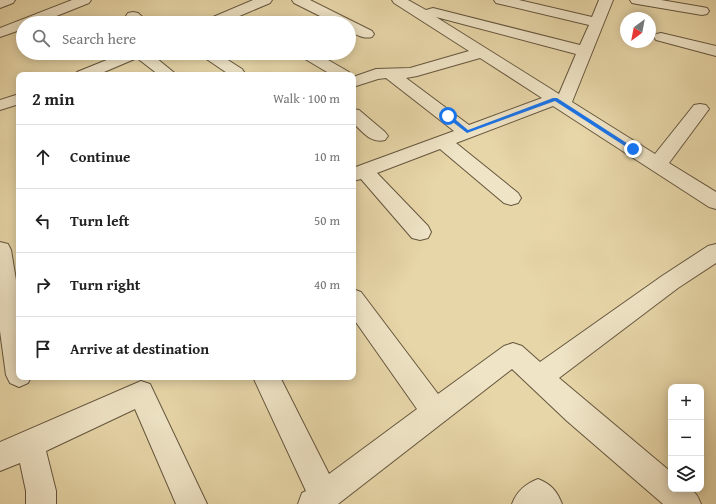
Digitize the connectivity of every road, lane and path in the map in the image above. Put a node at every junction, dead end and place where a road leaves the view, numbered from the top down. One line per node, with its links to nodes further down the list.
1 (8, 0): 8 (street)
2 (84, 0): 12 (street)
3 (265, 0): 10 (street)
4 (299, 0): 14 (street)
5 (501, 0): 15 (street)
6 (606, 0): 15 (street)
7 (637, 0): 11 (street)
8 (0, 4)
9 (414, 6): 21 (street); 23 (street)
10 (243, 10): 13 (street)
11 (702, 11)
12 (44, 16)
13 (228, 16)
14 (331, 16)
15 (596, 22): 21 (street)
16 (16, 27): 18 (street)
17 (356, 28): 19 (street)
18 (0, 33)
19 (367, 34)
20 (661, 37): 22 (street)
21 (584, 51): 36 (street)
22 (716, 51)
23 (483, 52): 34 (street); 36 (street)
24 (120, 60): 28 (street)
25 (148, 60): 31 (street)
26 (218, 60): 32 (street)
27 (317, 60): 33 (street)
28 (112, 63): 29 (street); 30 (street)
29 (90, 72)
30 (121, 72)
31 (165, 72)
32 (236, 72)
33 (337, 72)
34 (389, 73): 35 (street); 39 (street)
35 (356, 79)
36 (559, 101): 39 (street); 42 (street)
37 (700, 109): 42 (street)
38 (356, 117): 40 (street)
39 (467, 132): 41 (street)
40 (379, 136)
41 (442, 141): 43 (street); 44 (street)
42 (657, 164): 45 (street)
43 (358, 173): 46 (street)
44 (511, 198)
45 (716, 202)
46 (420, 232)
47 (0, 250): 49 (street)
48 (716, 252): 52 (street)
49 (14, 302): 51 (street)
50 (356, 303): 54 (street)
51 (16, 332)
52 (539, 378): 54 (street); 62 (street)
53 (267, 380): 57 (street)
54 (435, 412): 57 (street)
55 (30, 444): 56 (street); 58 (street); 59 (street)
56 (0, 457)
57 (318, 500)
58 (41, 504)
59 (192, 504)
60 (526, 504): 61 (street)
61 (547, 504)
62 (686, 504)

